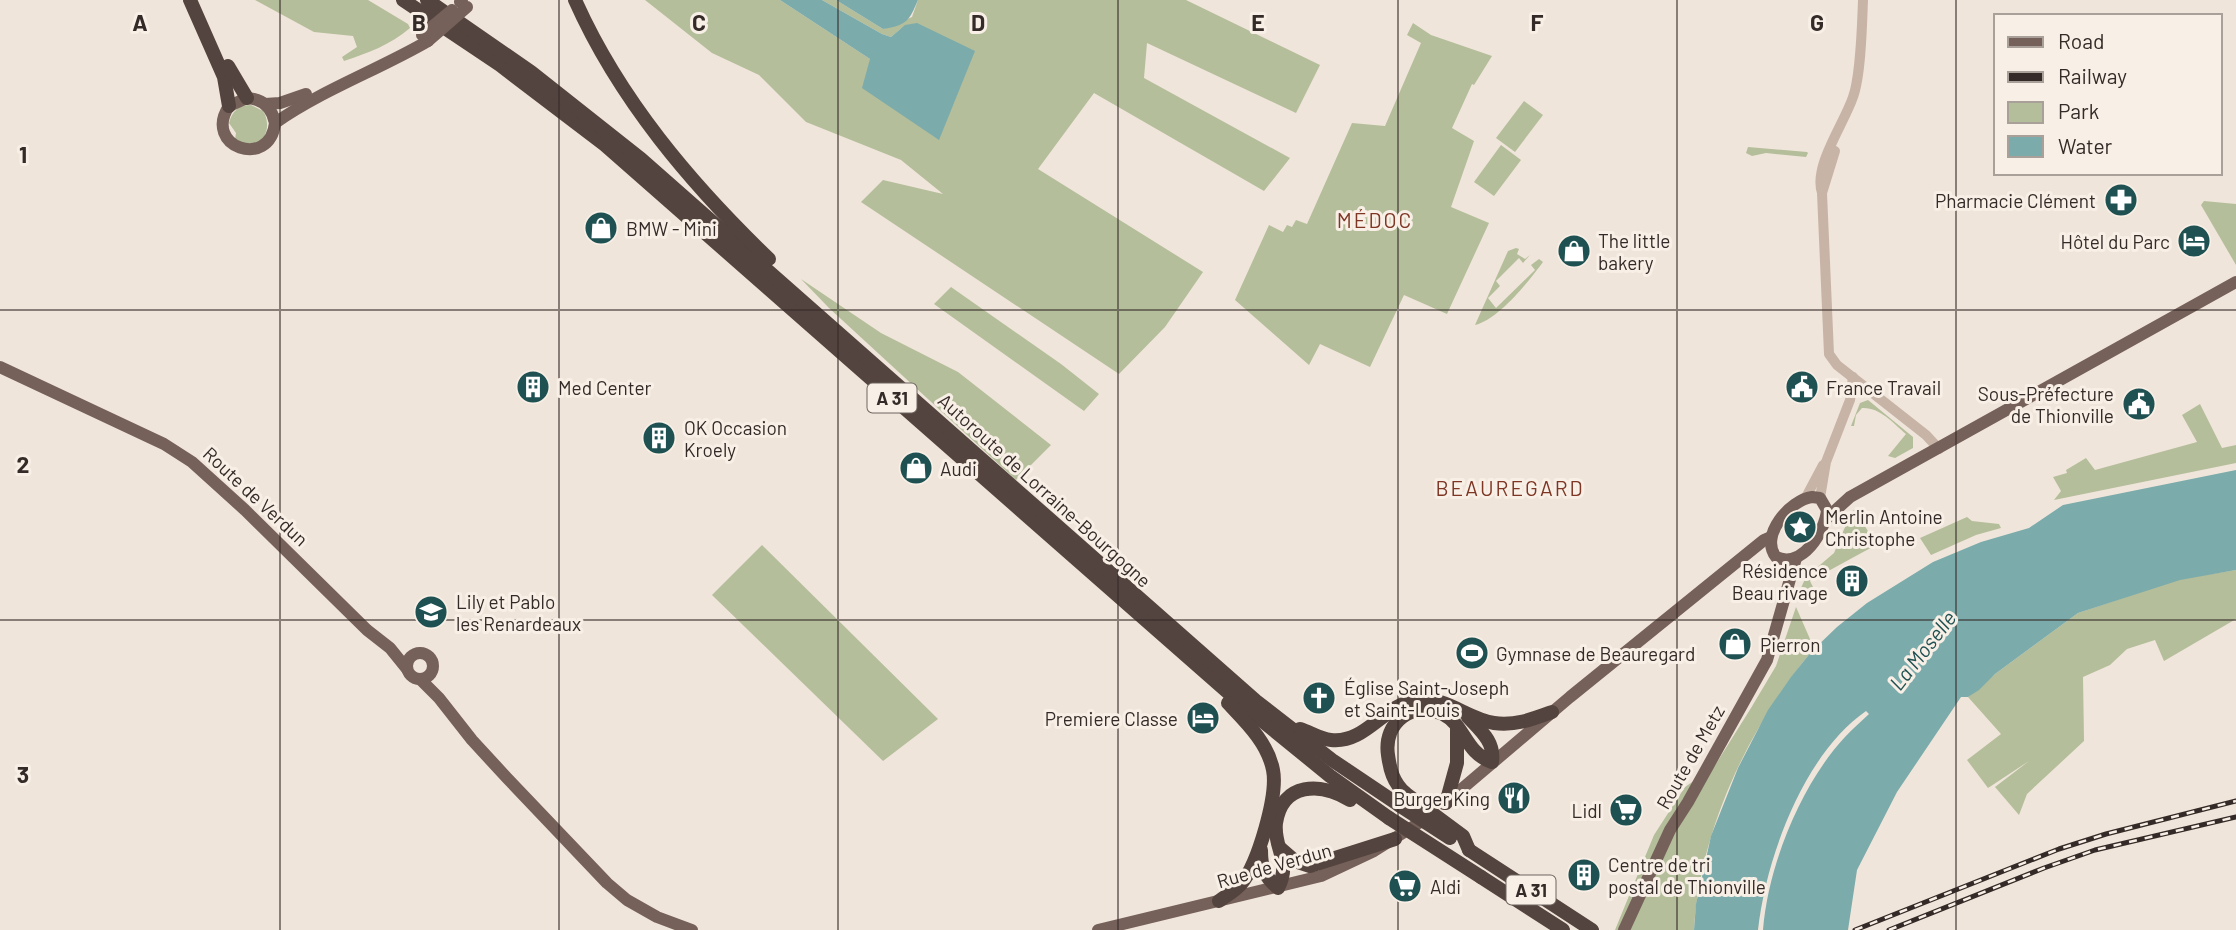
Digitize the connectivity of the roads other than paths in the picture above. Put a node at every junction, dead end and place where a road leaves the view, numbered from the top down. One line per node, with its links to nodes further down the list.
1 (190, 0): 11 (highway)
2 (199, 0): 9 (highway)
3 (403, 0): 31 (highway, Autoroute de Lorraine-Bourgogne / A 31)
4 (427, 0): 16 (highway, Autoroute de Lorraine-Bourgogne / A 31)
5 (575, 0): 16 (highway)
6 (1863, 0): 13 (street)
7 (465, 2): 8 (main road, bridge)
8 (425, 38): 10 (main road); 12 (main road)
9 (247, 98): 10 (main road); 11 (main road)
10 (265, 104): 12 (main road)
11 (229, 106): 12 (main road)
12 (275, 123)
13 (1837, 136): 14 (street); 14 (street)
14 (1822, 194): 18 (street)
15 (2235, 283): 19 (main road)
16 (802, 300): 38 (highway, Autoroute de Lorraine-Bourgogne / A 31)
17 (0, 367): 30 (main road, Route de Verdun)
18 (1853, 377): 19 (street); 20 (street)
19 (1939, 449): 23 (main road)
20 (1826, 462): 21 (street); 22 (street)
21 (1806, 497): 22 (main road); 25 (main road)
22 (1821, 499): 23 (main road); 24 (main road)
23 (1848, 499): 24 (main road)
24 (1827, 518): 27 (main road)
25 (1772, 537): 26 (main road, Route de Metz); 28 (main road, Rue de Verdun)
26 (1777, 557): 27 (main road); 28 (main road); 29 (main road, Route de Metz)
27 (1796, 558): 29 (main road, Route de Metz)
28 (1732, 566): 35 (main road, Rue de Verdun)
29 (1783, 601): 52 (main road, Route de Metz)
30 (390, 648): 32 (main road, Route de Verdun); 33 (main road, Route de Verdun)
31 (1180, 650): 42 (highway, Autoroute de Lorraine-Bourgogne / A 31); 44 (highway)
32 (414, 654): 33 (main road); 34 (main road)
33 (407, 669): 34 (main road)
34 (426, 677): 48 (main road)
35 (1552, 712): 36 (highway); 39 (main road, Rue de Verdun)
36 (1465, 713): 38 (highway); 39 (highway)
37 (1457, 726): 39 (highway); 40 (highway); 41 (highway)
38 (1288, 727): 40 (highway, Autoroute de Lorraine-Bourgogne / A 31)
39 (1492, 762): 41 (main road, Rue de Verdun)
40 (1402, 799): 51 (highway, Autoroute de Lorraine-Bourgogne / A 31, bridge)
41 (1446, 803): 43 (main road, Rue de Verdun)
42 (1389, 818): 45 (highway); 50 (highway, Autoroute de Lorraine-Bourgogne / A 31, bridge)
43 (1395, 839): 45 (highway); 46 (main road, Rue de Verdun)
44 (1261, 844): 46 (highway); 47 (highway)
45 (1280, 848): 46 (highway)
46 (1278, 888): 47 (main road, Rue de Verdun)
47 (1219, 901): 49 (main road, Rue de Verdun)
48 (692, 930)
49 (1098, 930)
50 (1563, 930)
51 (1592, 930)
52 (1624, 930)

